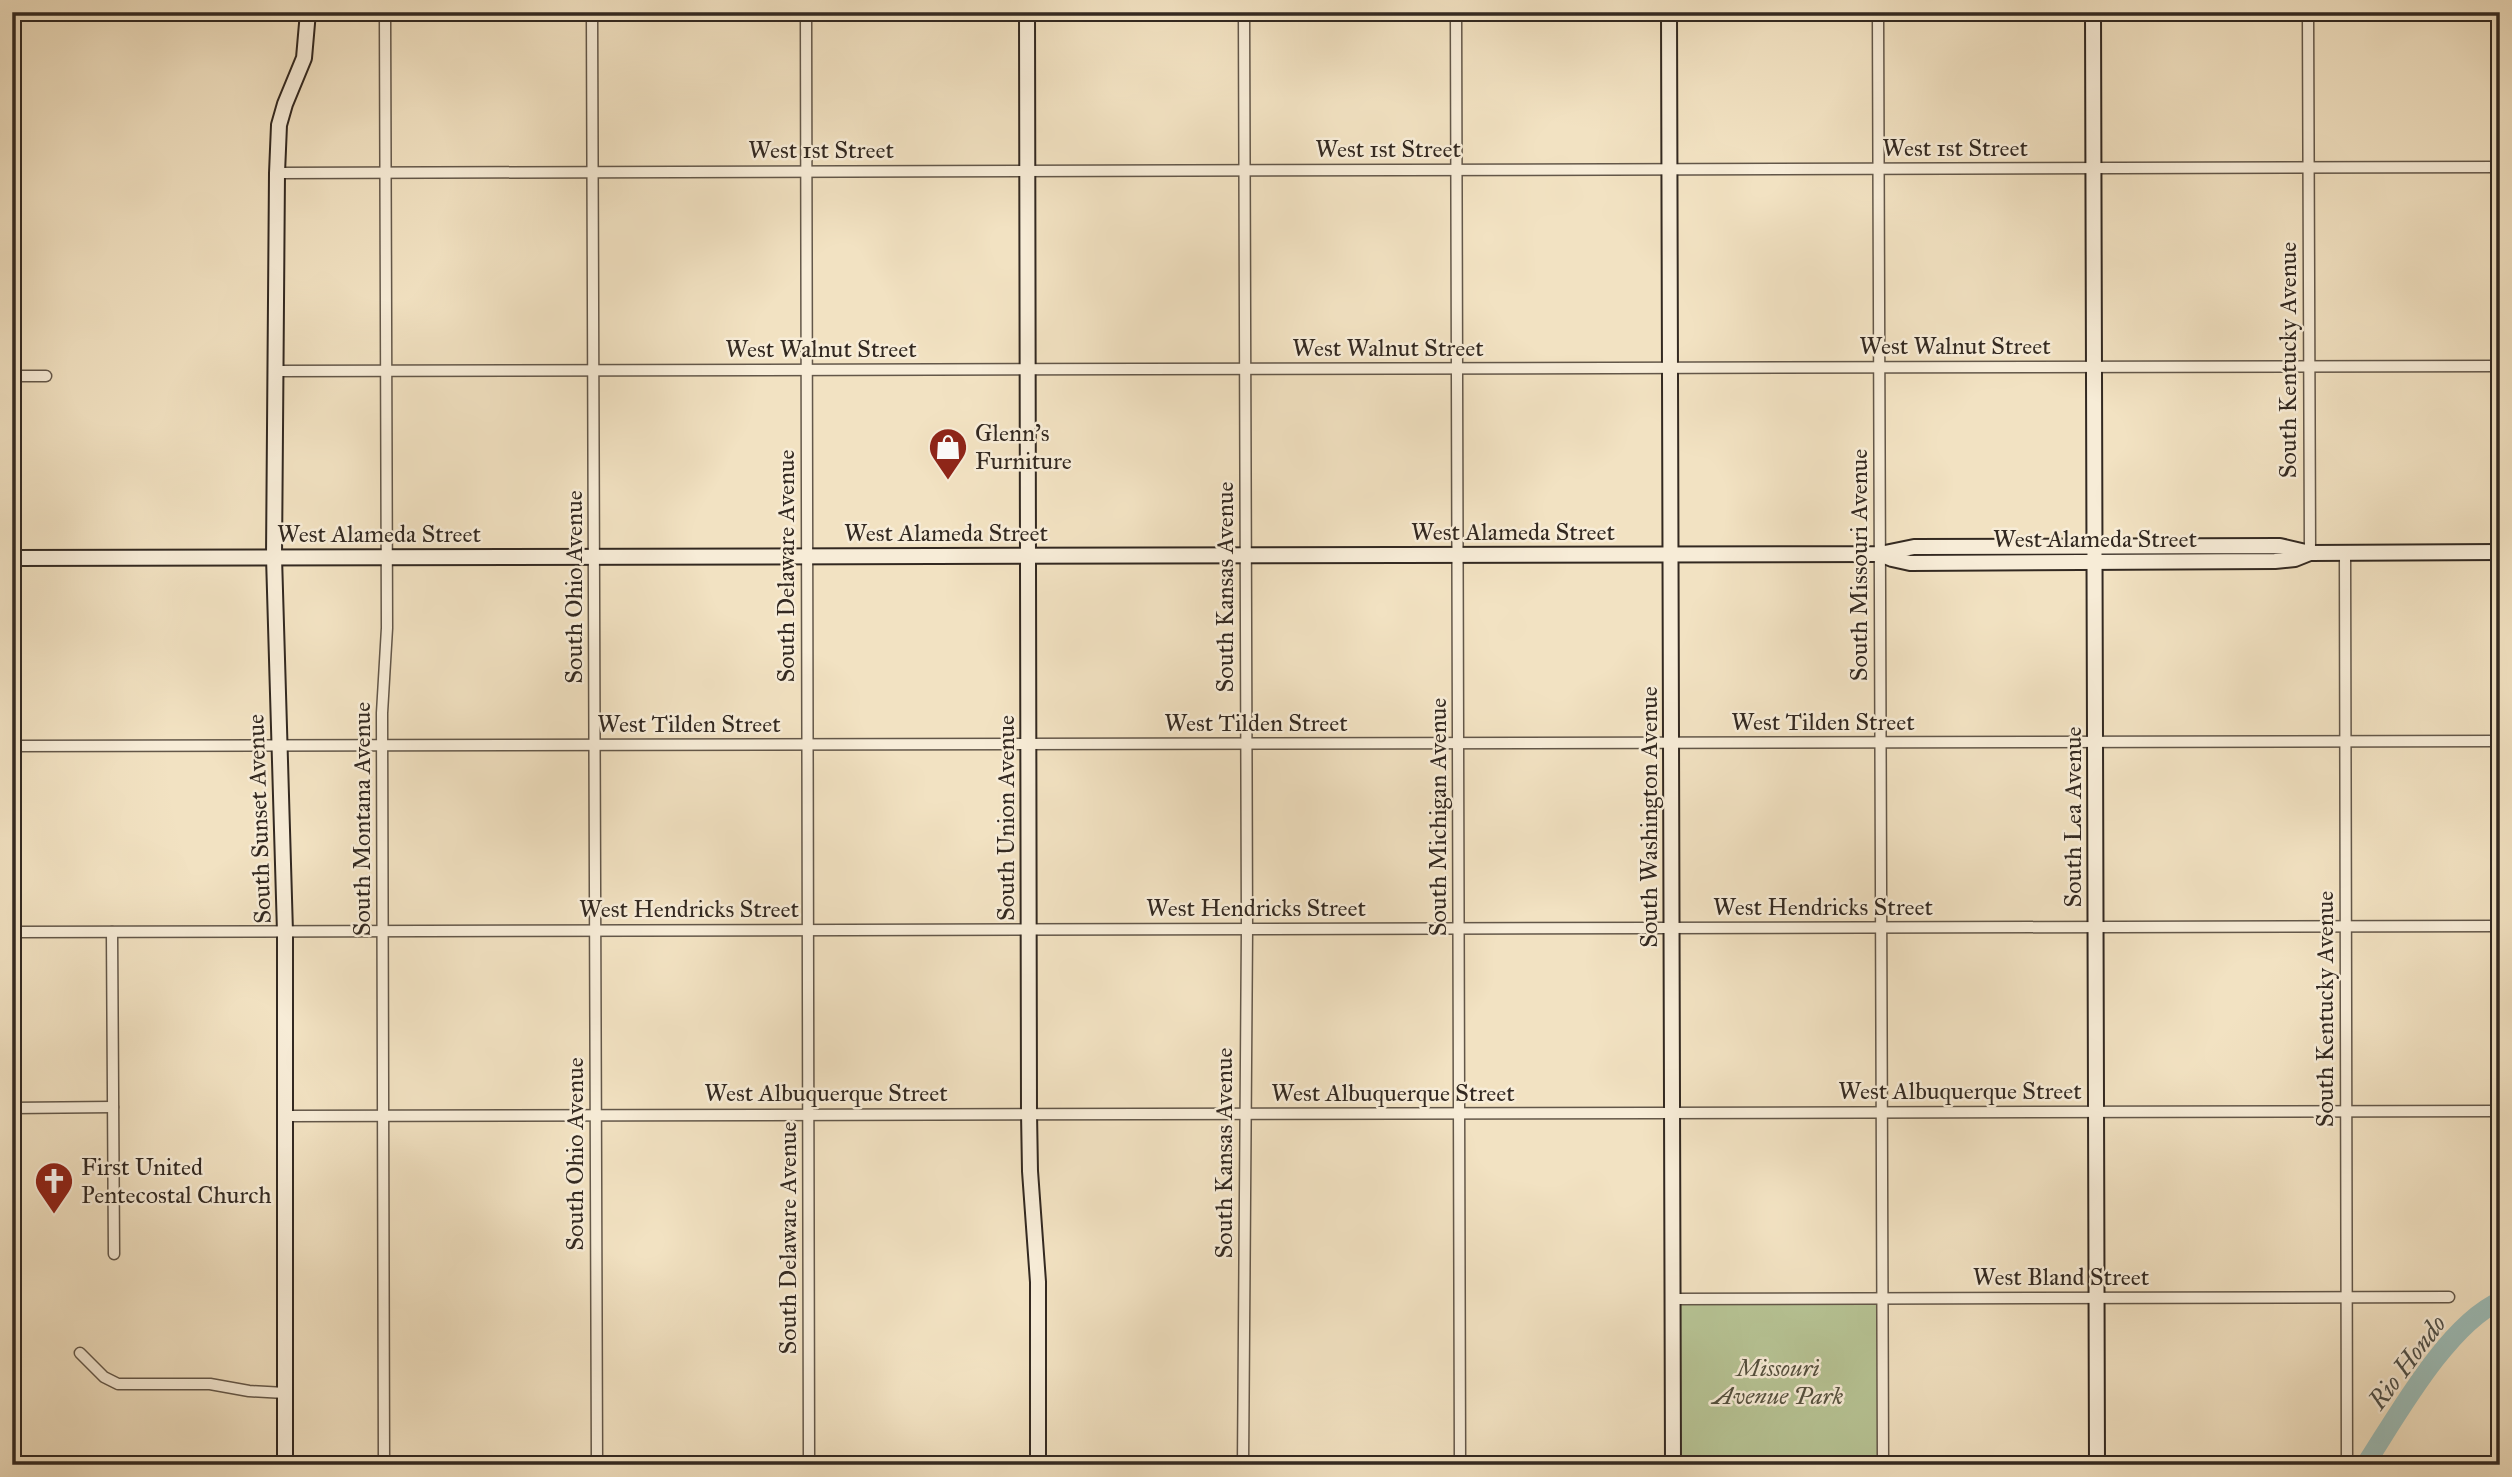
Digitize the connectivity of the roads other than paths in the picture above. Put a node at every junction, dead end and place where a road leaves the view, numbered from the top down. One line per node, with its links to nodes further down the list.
1 (308, 12): 22 (street, South Sunset Avenue)
2 (385, 12): 23 (street, South Montana Avenue)
3 (592, 12): 21 (street, South Ohio Avenue)
4 (806, 12): 19 (street, South Delaware Avenue)
5 (1027, 12): 20 (street, South Union Avenue)
6 (1244, 12): 17 (street, South Kansas Avenue)
7 (1456, 12): 18 (street, South Michigan Avenue)
8 (1669, 12): 15 (street, South Washington Avenue)
9 (1878, 12): 16 (street, South Missouri Avenue)
10 (2093, 12): 13 (street, South Lea Avenue)
11 (2308, 12): 14 (street, South Kentucky Avenue)
12 (2500, 167): 14 (street, West 1st Street)
13 (2094, 168): 14 (street, West 1st Street); 16 (street, West 1st Street); 25 (street, South Lea Avenue)
14 (2309, 168): 26 (street, South Kentucky Avenue)
15 (1670, 169): 16 (street, West 1st Street); 18 (street, West 1st Street); 27 (street, South Washington Avenue)
16 (1879, 169): 28 (street, South Missouri Avenue)
17 (1246, 170): 18 (street, West 1st Street); 20 (street, West 1st Street); 30 (street, South Kansas Avenue)
18 (1457, 170): 31 (street, South Michigan Avenue)
19 (806, 171): 20 (street, West 1st Street); 21 (street, West 1st Street); 33 (street, South Delaware Avenue)
20 (1027, 171): 29 (street, South Union Avenue)
21 (594, 172): 23 (street, West 1st Street); 32 (street, South Ohio Avenue)
22 (276, 173): 23 (street, West 1st Street); 34 (street, South Sunset Avenue)
23 (386, 173): 35 (street, South Montana Avenue)
24 (2500, 366): 26 (street, West Walnut Street)
25 (2095, 367): 26 (street, West Walnut Street); 28 (street, West Walnut Street); 38 (street, South Lea Avenue)
26 (2309, 367): 41 (street, South Kentucky Avenue)
27 (1670, 368): 28 (street, West Walnut Street); 31 (street, West Walnut Street); 42 (street, South Washington Avenue)
28 (1879, 368): 43 (street, South Missouri Avenue)
29 (1028, 369): 30 (street, West Walnut Street); 33 (street, West Walnut Street); 44 (street, South Union Avenue)
30 (1246, 369): 31 (street, West Walnut Street); 45 (street, South Kansas Avenue)
31 (1457, 369): 46 (street, South Michigan Avenue)
32 (594, 370): 33 (street, West Walnut Street); 35 (street, West Walnut Street); 47 (street, South Ohio Avenue)
33 (807, 370): 48 (street, South Delaware Avenue)
34 (276, 371): 35 (street, West Walnut Street); 49 (street, South Sunset Avenue)
35 (386, 371): 50 (street, South Montana Avenue)
36 (12, 376): 37 (street)
37 (46, 376)
38 (2095, 545): 41 (street, West Alameda Street); 43 (street, West Alameda Street); 52 (street, South Lea Avenue)
39 (2345, 552): 40 (street, West Alameda Street); 41 (street, West Alameda Street); 53 (street, South Kentucky Avenue)
40 (2500, 552)
41 (2310, 553): 52 (street, West Alameda Street)
42 (1671, 554): 43 (street, West Alameda Street); 46 (street, West Alameda Street); 57 (street, South Washington Avenue)
43 (1880, 554): 52 (street, West Alameda Street); 58 (street, South Missouri Avenue)
44 (1029, 555): 45 (street, West Alameda Street); 48 (street, West Alameda Street); 59 (street, South Union Avenue)
45 (1245, 555): 46 (street, West Alameda Street); 60 (street, South Kansas Avenue)
46 (1458, 555): 56 (street, South Michigan Avenue)
47 (595, 556): 48 (street, West Alameda Street); 50 (street, West Alameda Street); 62 (street, South Ohio Avenue)
48 (807, 556): 63 (street, South Delaware Avenue)
49 (274, 557): 50 (street, West Alameda Street); 51 (street, West Alameda Street); 65 (street, South Sunset Avenue)
50 (387, 557): 61 (street, South Montana Avenue)
51 (12, 558)
52 (2095, 562): 55 (street, South Lea Avenue)
53 (2345, 741): 54 (street, West Tilden Street); 55 (street, West Tilden Street); 68 (street, South Kentucky Avenue)
54 (2500, 741)
55 (2095, 742): 58 (street, West Tilden Street); 67 (street, South Lea Avenue)
56 (1460, 743): 57 (street, West Tilden Street); 60 (street, West Tilden Street); 69 (street, South Michigan Avenue)
57 (1671, 743): 58 (street, West Tilden Street); 70 (street, South Washington Avenue)
58 (1880, 743): 71 (street, South Missouri Avenue)
59 (1029, 744): 60 (street, West Tilden Street); 63 (street, West Tilden Street); 72 (street, South Union Avenue)
60 (1246, 744): 73 (street, South Kansas Avenue)
61 (382, 745): 62 (street, West Tilden Street); 65 (street, West Tilden Street); 76 (street, South Montana Avenue)
62 (595, 745): 63 (street, West Tilden Street); 74 (street, South Ohio Avenue)
63 (808, 745): 75 (street, South Delaware Avenue)
64 (12, 746): 65 (street, West Tilden Street)
65 (280, 746): 79 (street, South Sunset Avenue)
66 (2500, 926): 68 (street, West Hendricks Street)
67 (2096, 927): 68 (street, West Hendricks Street); 71 (street, West Hendricks Street); 85 (street, South Lea Avenue)
68 (2345, 927): 82 (street, South Kentucky Avenue)
69 (1459, 928): 70 (street, West Hendricks Street); 73 (street, West Hendricks Street); 89 (street, South Michigan Avenue)
70 (1672, 928): 71 (street, West Hendricks Street); 86 (street, South Washington Avenue)
71 (1881, 928): 84 (street, South Missouri Avenue)
72 (1029, 929): 73 (street, West Hendricks Street); 75 (street, West Hendricks Street); 87 (street, South Union Avenue)
73 (1247, 929): 88 (street, South Kansas Avenue)
74 (596, 930): 75 (street, West Hendricks Street); 76 (street, West Hendricks Street); 90 (street, South Ohio Avenue)
75 (808, 930): 91 (street, South Delaware Avenue)
76 (384, 931): 79 (street, West Hendricks Street); 93 (street, South Montana Avenue)
77 (12, 932): 78 (street, West Hendricks Street)
78 (112, 932): 79 (street, West Hendricks Street); 80 (street)
79 (285, 932): 92 (street, South Sunset Avenue)
80 (113, 1107): 81 (street); 94 (street)
81 (12, 1108)
82 (2346, 1111): 83 (street, West Albuquerque Street); 85 (street, West Albuquerque Street); 95 (street, South Kentucky Avenue)
83 (2500, 1111)
84 (1882, 1112): 85 (street, West Albuquerque Street); 86 (street, West Albuquerque Street); 99 (street, South Missouri Avenue)
85 (2096, 1112): 97 (street, South Lea Avenue)
86 (1672, 1113): 89 (street, West Albuquerque Street); 98 (street, South Washington Avenue)
87 (1029, 1114): 88 (street, West Albuquerque Street); 91 (street, West Albuquerque Street); 106 (street, South Union Avenue)
88 (1246, 1114): 89 (street, West Albuquerque Street); 107 (street, South Kansas Avenue)
89 (1460, 1114): 108 (street, South Michigan Avenue)
90 (596, 1115): 91 (street, West Albuquerque Street); 93 (street, West Albuquerque Street); 104 (street, South Ohio Avenue)
91 (809, 1115): 105 (street, South Delaware Avenue)
92 (286, 1116): 93 (street, West Albuquerque Street); 101 (street, South Sunset Avenue)
93 (384, 1116): 103 (street, South Montana Avenue)
94 (114, 1254)
95 (2346, 1296): 96 (street, West Bland Street); 97 (street, West Bland Street); 112 (street, South Kentucky Avenue)
96 (2449, 1297)
97 (2097, 1298): 99 (street, West Bland Street); 111 (street, South Lea Avenue)
98 (1673, 1299): 99 (street, West Bland Street); 109 (street, South Washington Avenue)
99 (1882, 1299): 110 (street, South Missouri Avenue)
100 (80, 1353): 101 (street)
101 (285, 1393): 102 (street, South Sunset Avenue)
102 (285, 1465)
103 (384, 1465)
104 (597, 1465)
105 (809, 1465)
106 (1038, 1465)
107 (1243, 1465)
108 (1460, 1465)
109 (1673, 1465)
110 (1883, 1465)
111 (2098, 1465)
112 (2347, 1465)

